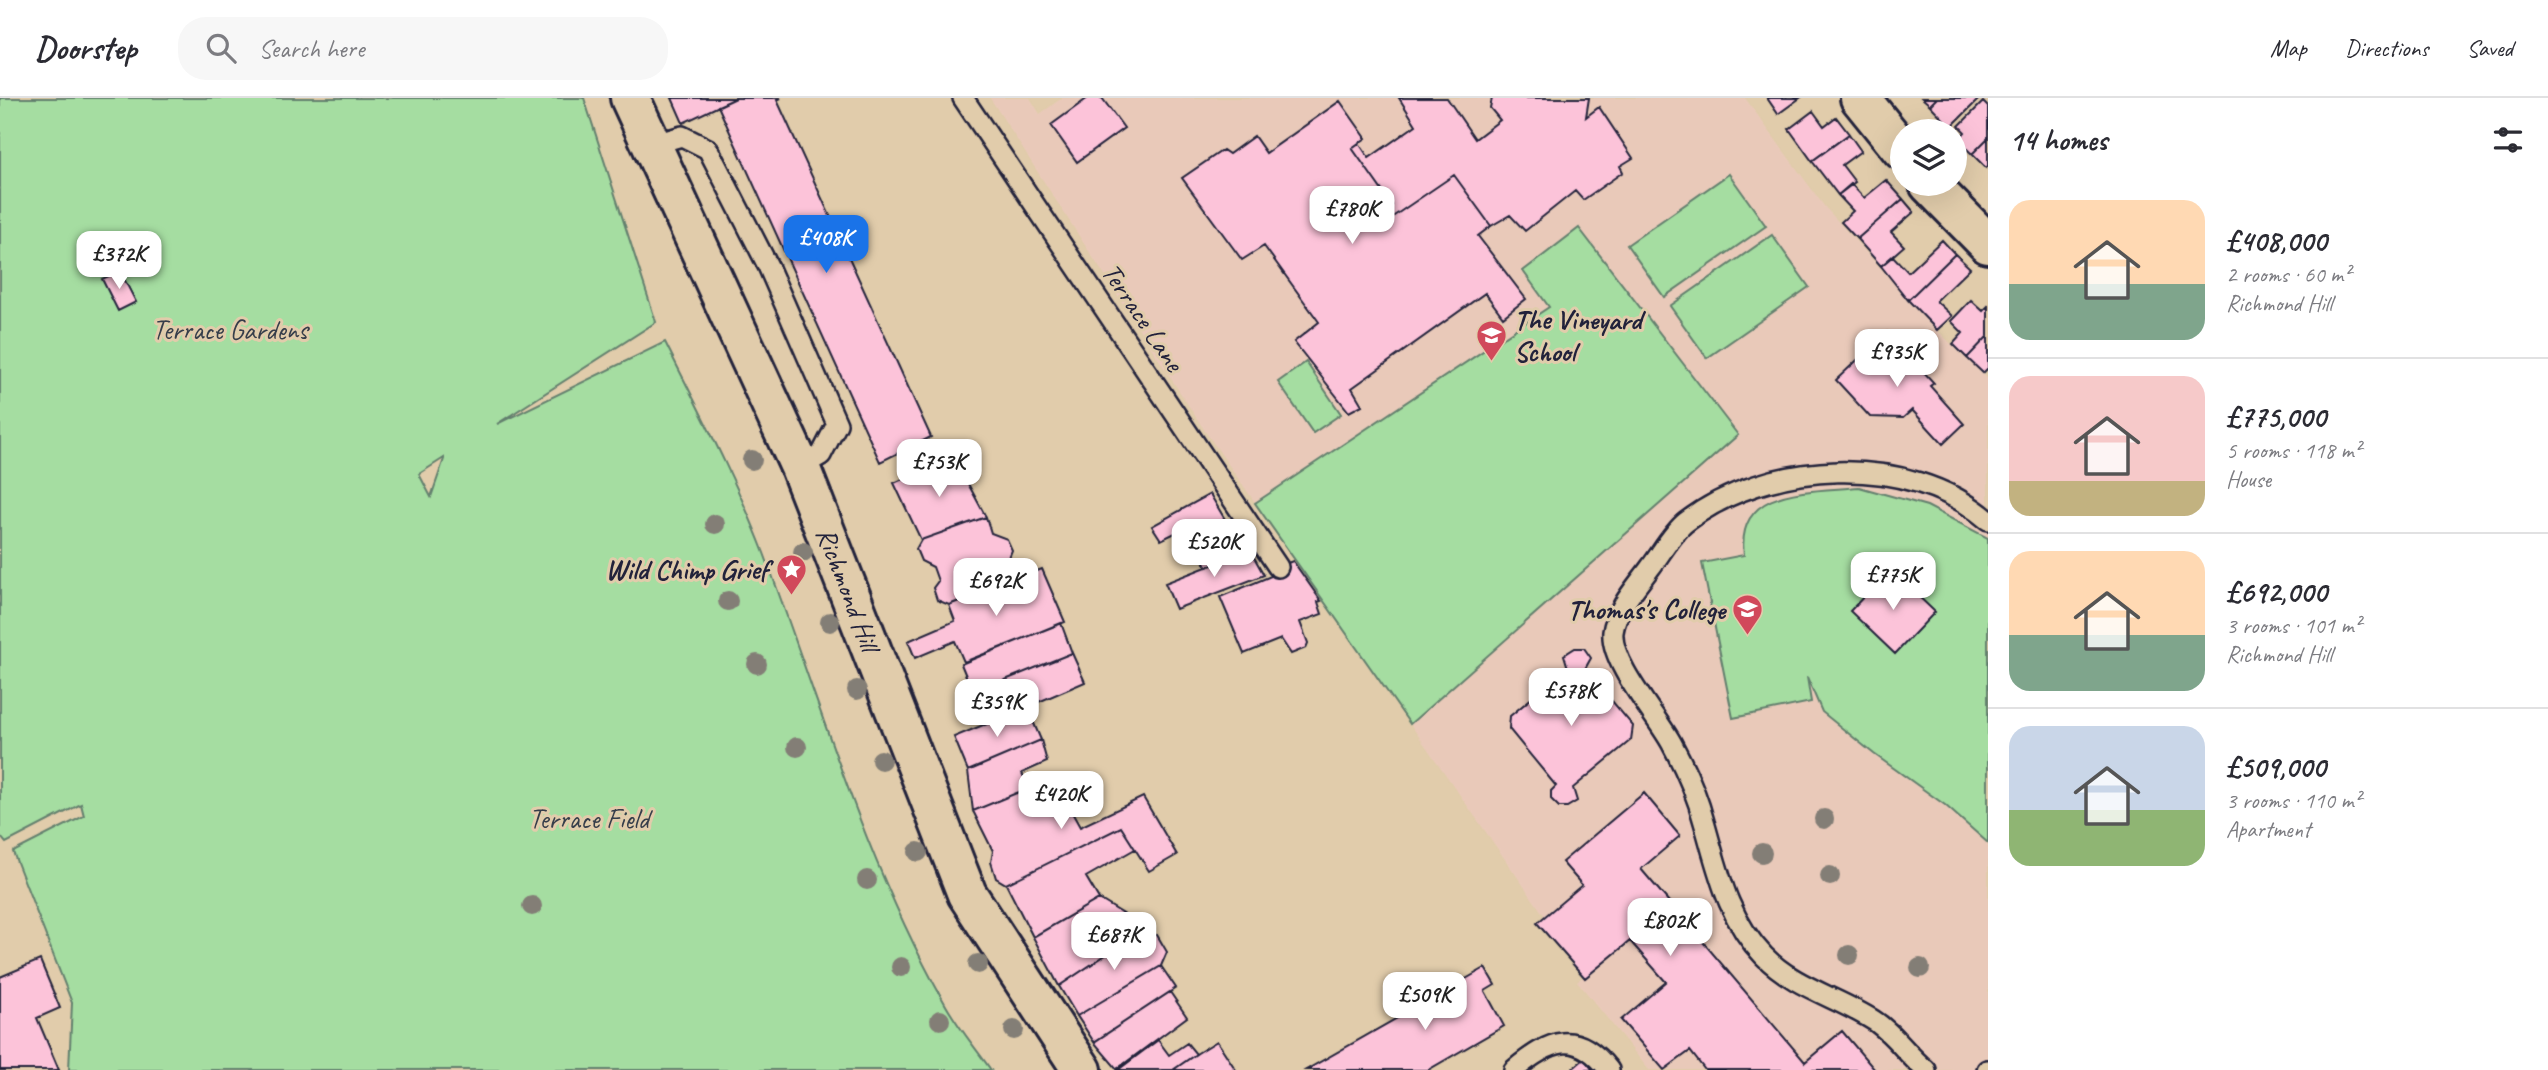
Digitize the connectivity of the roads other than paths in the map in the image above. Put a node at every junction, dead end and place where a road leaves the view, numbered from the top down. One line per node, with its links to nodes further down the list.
1 (629, 98): 5 (main road, Richmond Hill)
2 (963, 98): 10 (lane, Terrace Lane)
3 (1860, 98): 4 (main road)
4 (1890, 135)
5 (650, 145): 8 (main road, Richmond Hill); 8 (lane)
6 (1941, 196): 7 (main road)
7 (1988, 244)
8 (800, 467): 11 (main road, Richmond Hill)
9 (1988, 520): 14 (lane)
10 (1278, 567)
11 (1082, 1070)
12 (1514, 1070): 13 (lane)
13 (1609, 1070)
14 (1926, 1070)

